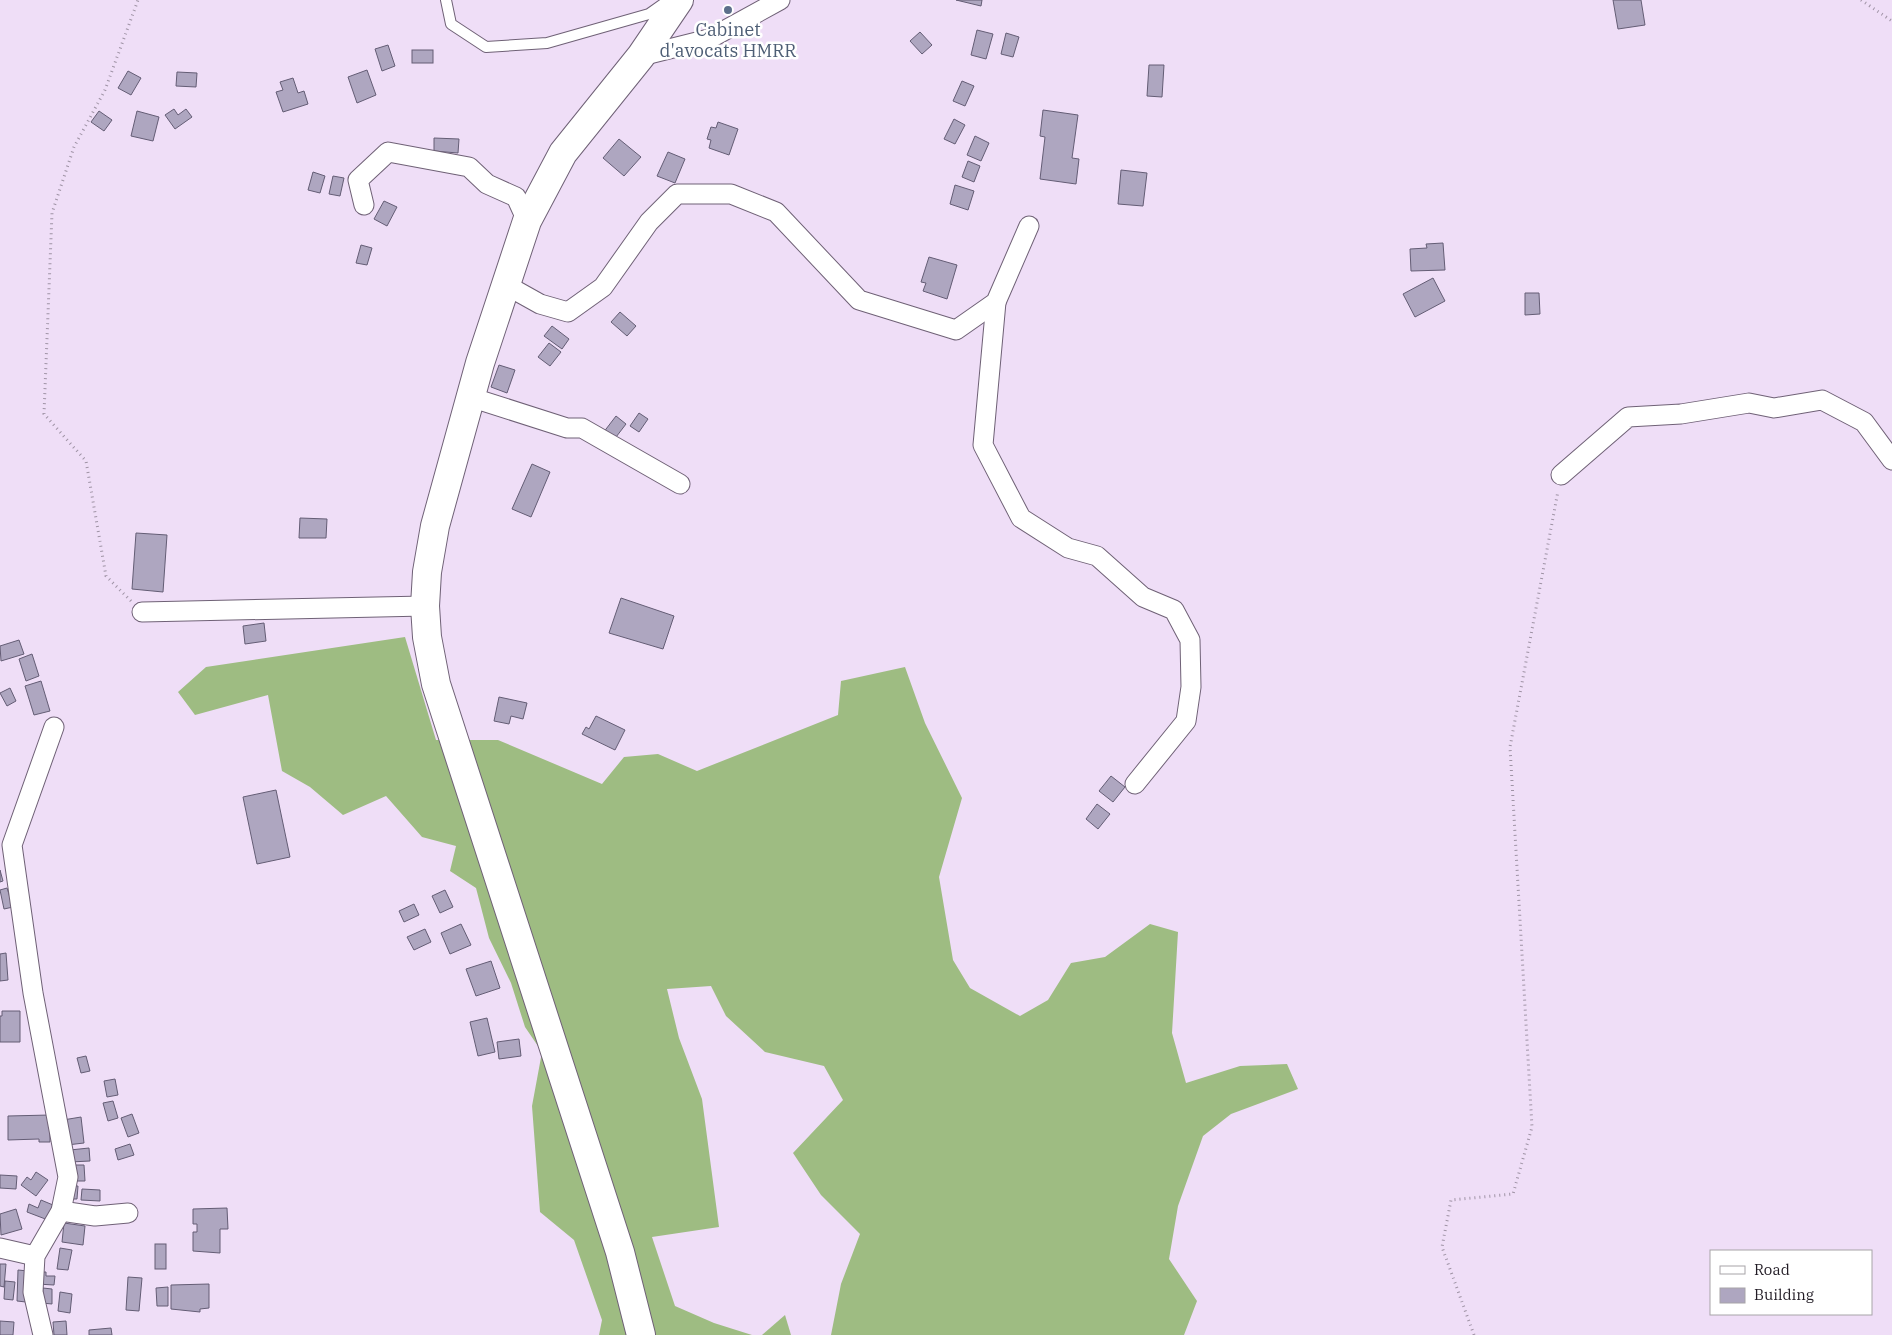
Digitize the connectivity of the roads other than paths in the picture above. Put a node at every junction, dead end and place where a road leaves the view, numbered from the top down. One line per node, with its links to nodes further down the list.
1 (446, 0): 2 (lane)
2 (669, 0)
3 (680, 0): 5 (main road)
4 (780, 0): 5 (street)
5 (641, 56): 7 (main road)
6 (364, 205): 7 (street)
7 (527, 221): 9 (main road)
8 (1029, 226): 10 (street)
9 (506, 285): 10 (street); 11 (main road)
10 (996, 302): 18 (street)
11 (470, 397): 14 (street); 15 (main road)
12 (1892, 460): 13 (street)
13 (1560, 475)
14 (680, 484)
15 (425, 606): 16 (street); 25 (main road)
16 (142, 612)
17 (54, 727): 19 (street)
18 (1134, 784)
19 (6, 845): 20 (street)
20 (61, 1211): 21 (street); 23 (street)
21 (128, 1214)
22 (0, 1248): 23 (street)
23 (35, 1256): 24 (street)
24 (43, 1335)
25 (641, 1335)

